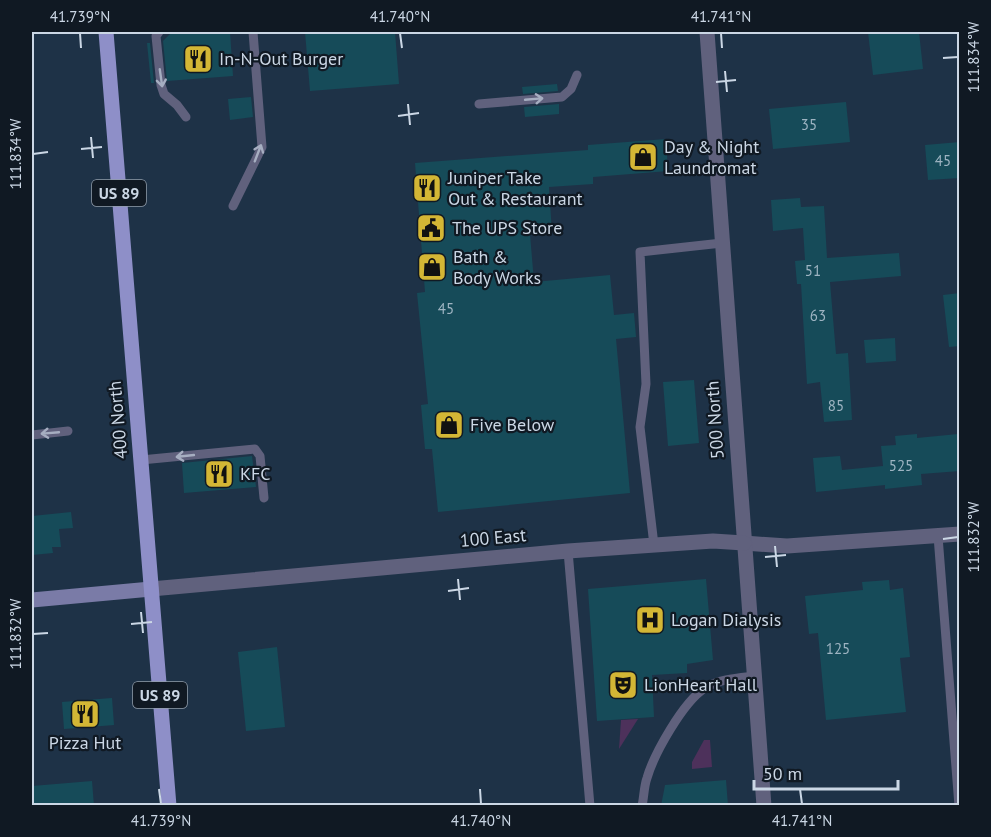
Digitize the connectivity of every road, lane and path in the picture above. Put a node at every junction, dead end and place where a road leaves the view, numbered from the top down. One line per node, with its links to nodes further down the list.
1 (106, 32): 12 (main road, 400 North / US 89)
2 (159, 32): 7 (lane, one-way to 7)
3 (253, 32): 8 (lane, one-way to 3)
4 (707, 32): 9 (street, 500 North)
5 (577, 75): 6 (lane, one-way to 5)
6 (479, 104)
7 (186, 117)
8 (233, 206)
9 (722, 243): 16 (street, 500 North); 17 (lane)
10 (68, 432): 11 (lane, one-way to 11)
11 (32, 435)
12 (141, 460): 13 (lane, one-way to 12); 19 (main road, 400 North / US 89)
13 (264, 498)
14 (960, 534): 15 (street, 100 East)
15 (938, 536): 16 (street, 100 East); 26 (lane)
16 (744, 543): 17 (street, 100 East); 21 (street, 500 North)
17 (654, 545): 18 (street, 100 East)
18 (568, 551): 19 (street, 100 East); 23 (lane)
19 (151, 589): 20 (main road, 100 East); 22 (main road, 400 North / US 89)
20 (32, 600)
21 (754, 676): 24 (lane); 25 (street, 500 North)
22 (168, 806)
23 (590, 806)
24 (642, 806)
25 (764, 806)
26 (960, 806)

